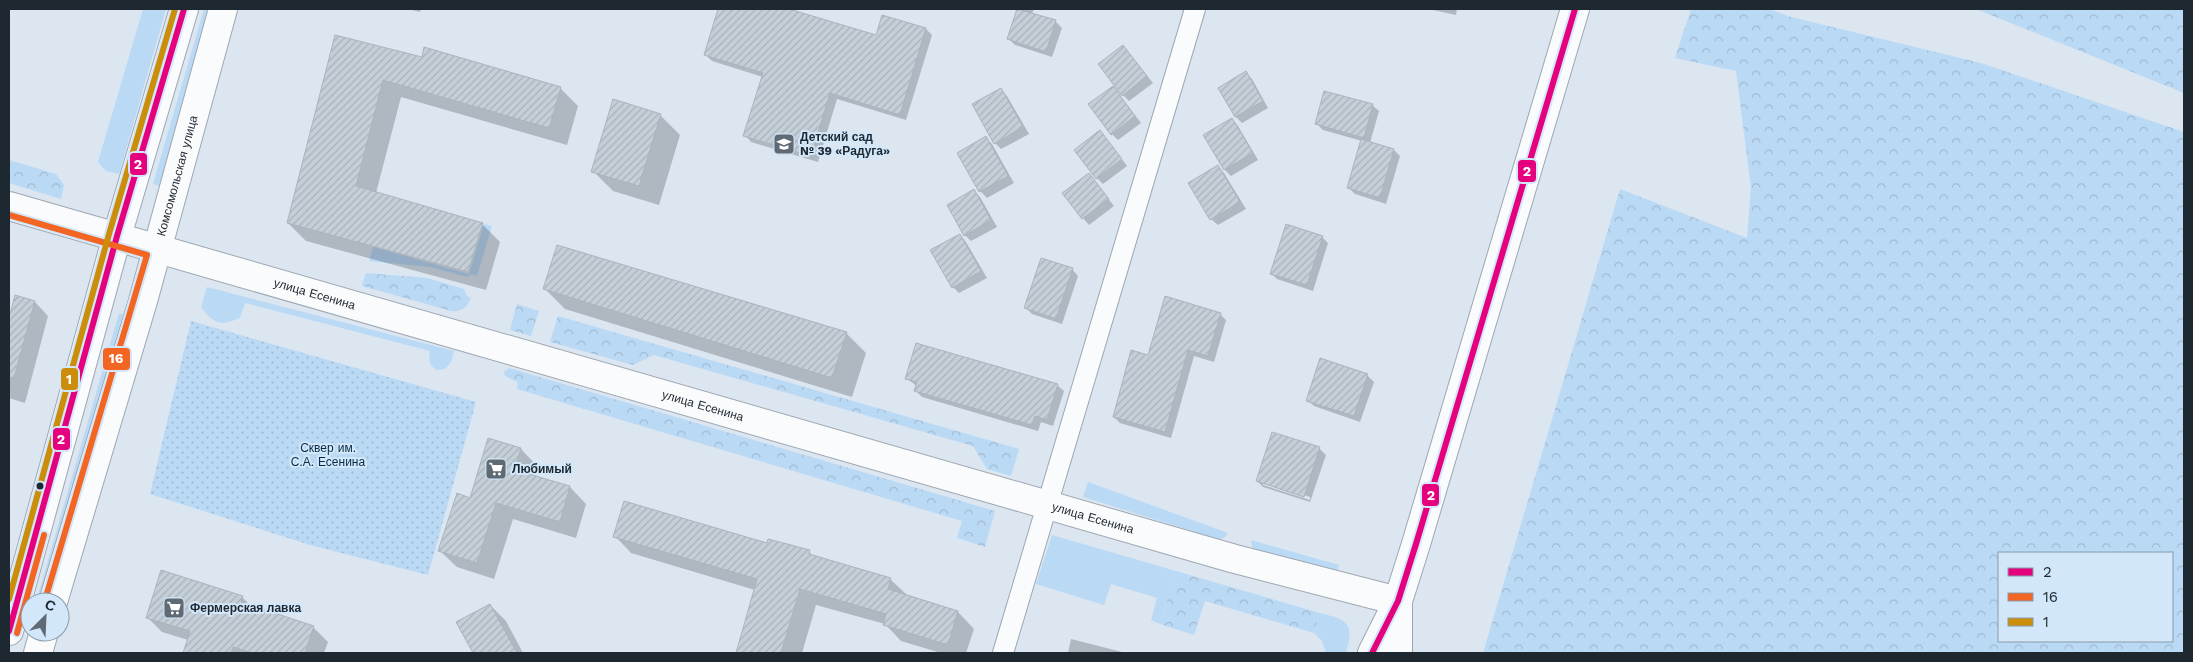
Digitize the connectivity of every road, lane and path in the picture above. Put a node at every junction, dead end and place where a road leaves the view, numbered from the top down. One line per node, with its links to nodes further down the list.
1 (184, 9): 6 (main road)
2 (223, 9): 7 (main road, Комсомольская улица)
3 (1195, 9): 8 (street)
4 (1575, 9): 10 (main road)
5 (9, 206): 6 (main road, улица Есенина)
6 (118, 236): 7 (main road, улица Есенина); 11 (main road)
7 (158, 249): 8 (main road, улица Есенина); 9 (main road, Комсомольская улица)
8 (1047, 504): 10 (main road, улица Есенина); 12 (street)
9 (56, 592)
10 (1398, 601): 13 (main road); 14 (main road)
11 (9, 631)
12 (1003, 653)
13 (1372, 653)
14 (1398, 653)

